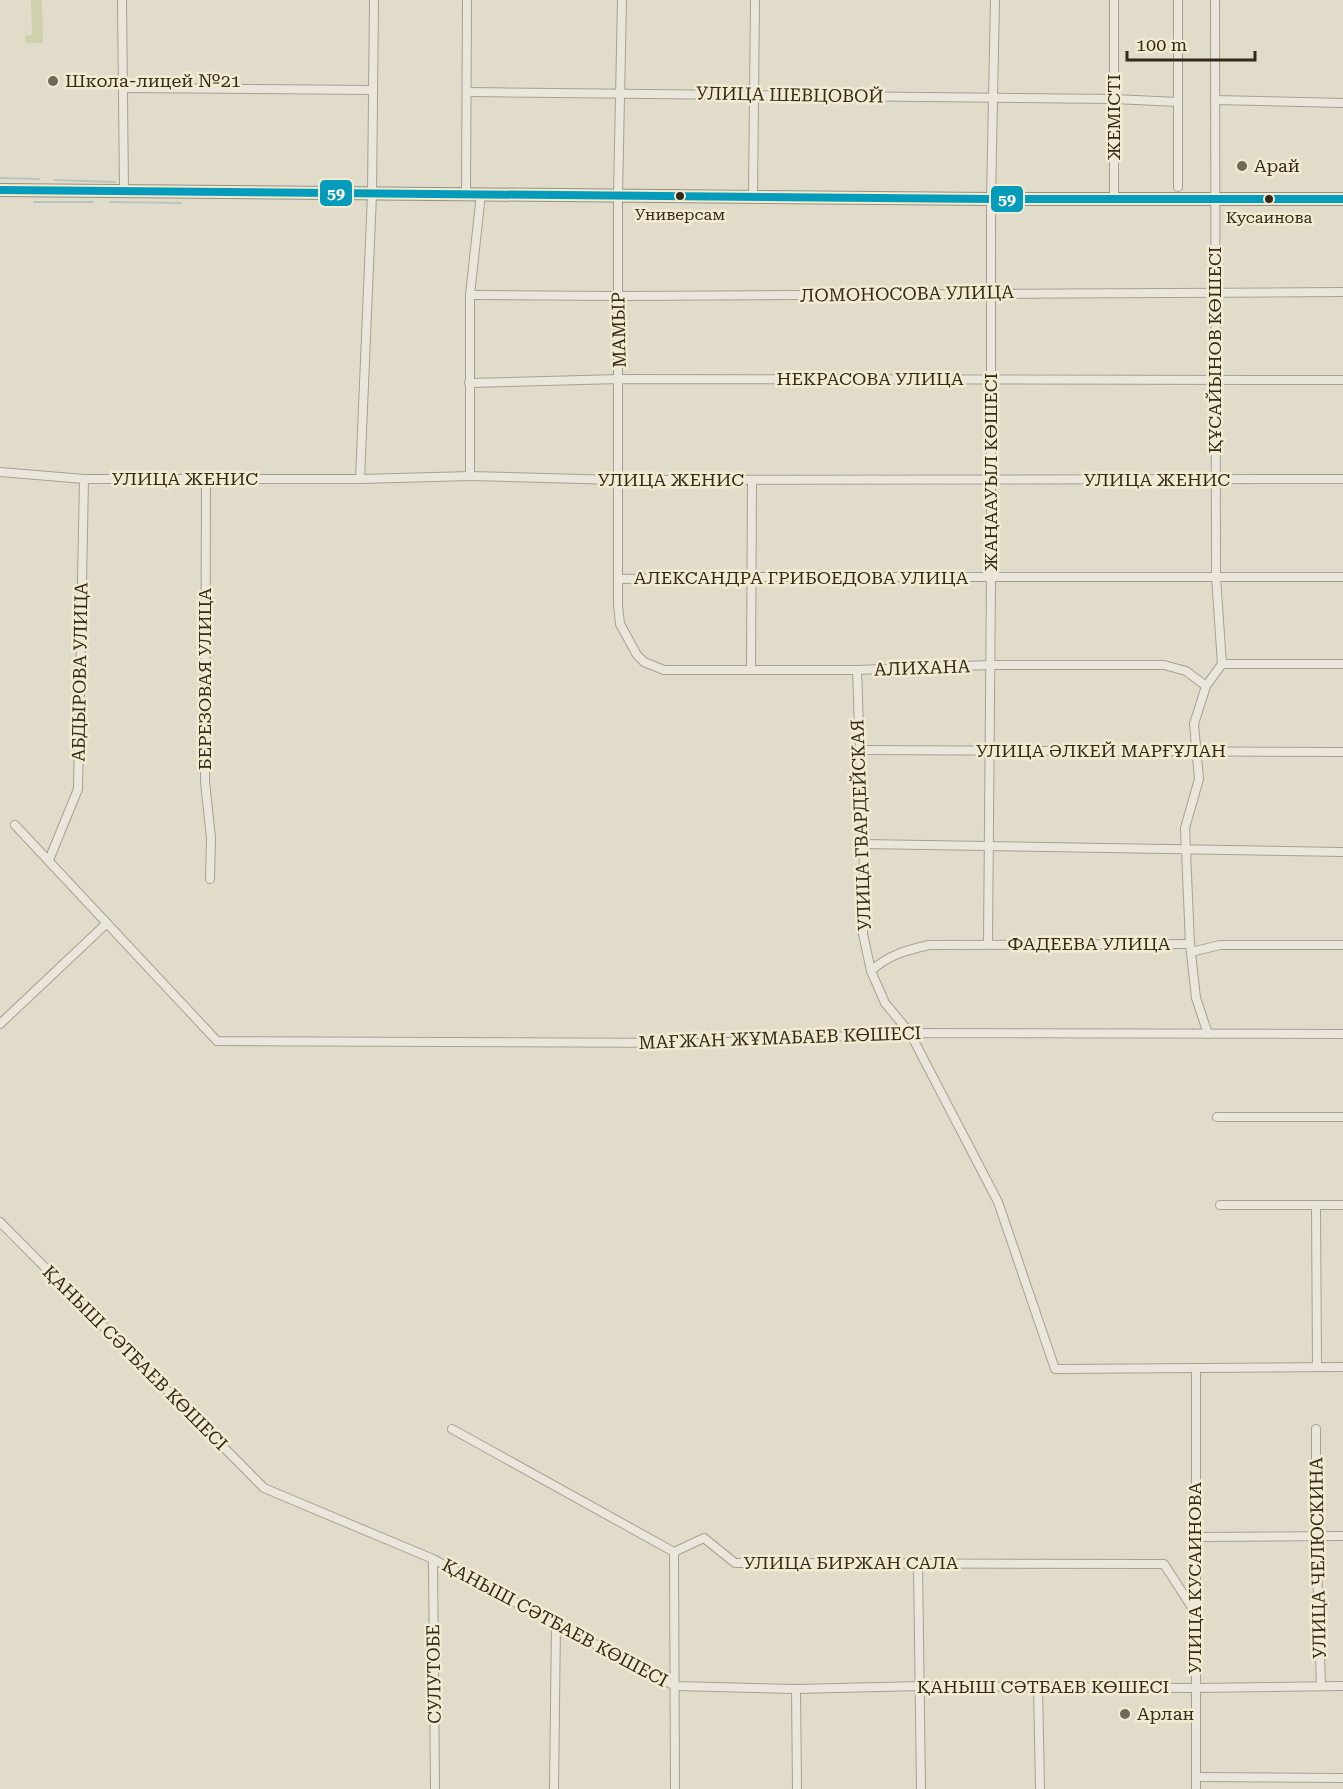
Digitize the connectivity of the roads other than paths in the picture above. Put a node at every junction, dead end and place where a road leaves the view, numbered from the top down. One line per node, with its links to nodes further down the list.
1 (122, 0): 10 (street)
2 (374, 0): 11 (street)
3 (467, 0): 12 (street)
4 (622, 0): 13 (street, МАМЫР)
5 (755, 0): 14 (street)
6 (995, 0): 15 (street, ЖАҢААУЫЛ КӨШЕСІ)
7 (1114, 0): 16 (street, ЖЕМІСТІ)
8 (1178, 0): 18 (street)
9 (1215, 0): 17 (street, ҚҰСАЙЫНОВ КӨШЕСІ)
10 (124, 88): 11 (street); 22 (street)
11 (373, 90): 24 (street)
12 (466, 92): 13 (street, УЛИЦА ШЕВЦОВОЙ); 23 (street)
13 (620, 92): 14 (street, УЛИЦА ШЕВЦОВОЙ); 26 (street, МАМЫР)
14 (755, 94): 15 (street, УЛИЦА ШЕВЦОВОЙ); 27 (street)
15 (992, 98): 16 (street, УЛИЦА ШЕВЦОВОЙ); 29 (street, ЖАҢААУЫЛ КӨШЕСІ)
16 (1114, 99): 18 (street, УЛИЦА ШЕВЦОВОЙ); 28 (street, ЖЕМІСТІ)
17 (1215, 100): 19 (street); 30 (street, ҚҰСАЙЫНОВ КӨШЕСІ)
18 (1178, 102): 20 (street)
19 (1343, 103)
20 (1178, 187)
21 (0, 190): 22 (main road)
22 (124, 191): 24 (main road)
23 (466, 193): 24 (main road); 25 (main road)
24 (372, 194): 44 (street)
25 (481, 194): 26 (main road); 35 (street)
26 (618, 195): 27 (main road); 36 (street, МАМЫР)
27 (753, 195): 29 (main road)
28 (1114, 198): 29 (main road); 30 (main road)
29 (991, 199): 34 (street, ЖАҢААУЫЛ КӨШЕСІ)
30 (1215, 199): 31 (main road); 32 (street, ҚҰСАЙЫНОВ КӨШЕСІ)
31 (1343, 199)
32 (1215, 291): 33 (street, ЛОМОНОСОВА УЛИЦА); 34 (street, ЛОМОНОСОВА УЛИЦА); 39 (street, ҚҰСАЙЫНОВ КӨШЕСІ)
33 (1343, 292)
34 (990, 293): 36 (street, ЛОМОНОСОВА УЛИЦА); 37 (street, ЖАҢААУЫЛ КӨШЕСІ)
35 (470, 295): 36 (street, ЛОМОНОСОВА УЛИЦА); 41 (street)
36 (618, 296): 38 (street, МАМЫР)
37 (990, 378): 38 (street, НЕКРАСОВА УЛИЦА); 39 (street, НЕКРАСОВА УЛИЦА); 50 (street, ЖАҢААУЫЛ КӨШЕСІ)
38 (620, 379): 41 (street, НЕКРАСОВА УЛИЦА); 48 (street, МАМЫР)
39 (1215, 380): 40 (street, НЕКРАСОВА УЛИЦА); 51 (street, ҚҰСАЙЫНОВ КӨШЕСІ)
40 (1343, 380)
41 (470, 383): 43 (street)
42 (0, 472): 45 (street, УЛИЦА ЖЕНИС)
43 (470, 476): 44 (street, УЛИЦА ЖЕНИС); 48 (street, УЛИЦА ЖЕНИС)
44 (360, 478): 46 (street, УЛИЦА ЖЕНИС)
45 (84, 479): 46 (street, УЛИЦА ЖЕНИС); 73 (street, АБДЫРОВА УЛИЦА)
46 (206, 479): 74 (street, БЕРЕЗОВАЯ УЛИЦА)
47 (1343, 479): 51 (street, УЛИЦА ЖЕНИС)
48 (618, 480): 49 (street, УЛИЦА ЖЕНИС); 56 (street, МАМЫР)
49 (752, 480): 50 (street, УЛИЦА ЖЕНИС); 52 (street)
50 (990, 480): 51 (street, УЛИЦА ЖЕНИС); 53 (street, ЖАҢААУЫЛ КӨШЕСІ)
51 (1215, 480): 54 (street, ҚҰСАЙЫНОВ КӨШЕСІ)
52 (752, 577): 53 (street, АЛЕКСАНДРА ГРИБОЕДОВА УЛИЦА); 56 (street, АЛЕКСАНДРА ГРИБОЕДОВА УЛИЦА); 61 (street)
53 (991, 577): 54 (street, АЛЕКСАНДРА ГРИБОЕДОВА УЛИЦА); 60 (street, ЖАҢААУЫЛ КӨШЕСІ)
54 (1216, 577): 55 (street, АЛЕКСАНДРА ГРИБОЕДОВА УЛИЦА); 58 (street, ҚҰСАЙЫНОВ КӨШЕСІ)
55 (1343, 577)
56 (618, 579): 57 (street, МАМЫР)
57 (638, 655): 61 (street, АЛИХАНА)
58 (1222, 664): 59 (street); 63 (street)
59 (1343, 664)
60 (990, 665): 62 (street, АЛИХАНА); 63 (street, АЛИХАНА); 66 (street, ЖАҢААУЫЛ КӨШЕСІ)
61 (751, 670): 62 (street, АЛИХАНА)
62 (857, 670): 64 (street, УЛИЦА ГВАРДЕЙСКАЯ)
63 (1206, 686): 65 (street)
64 (860, 750): 66 (street, УЛИЦА ӘЛКЕЙ МАРҒҰЛАН); 69 (street, УЛИЦА ГВАРДЕЙСКАЯ)
65 (1196, 750): 66 (street, УЛИЦА ӘЛКЕЙ МАРҒҰЛАН); 67 (street, УЛИЦА ӘЛКЕЙ МАРҒҰЛАН); 71 (street)
66 (989, 752): 70 (street, ЖАҢААУЫЛ КӨШЕСІ)
67 (1343, 752)
68 (15, 825): 73 (street)
69 (863, 844): 70 (street); 79 (street, УЛИЦА ГВАРДЕЙСКАЯ)
70 (988, 848): 71 (street); 76 (street, ЖАҢААУЫЛ КӨШЕСІ)
71 (1185, 851): 72 (street); 78 (street)
72 (1343, 852)
73 (49, 860): 75 (street)
74 (210, 879)
75 (107, 923): 80 (street); 81 (street, МАҒЖАН ЖҰМАБАЕВ КӨШЕСІ)
76 (988, 944): 78 (street, ФАДЕЕВА УЛИЦА); 79 (street, ФАДЕЕВА УЛИЦА)
77 (1343, 945): 78 (street, ФАДЕЕВА УЛИЦА)
78 (1191, 948): 82 (street)
79 (871, 971): 81 (street, УЛИЦА ГВАРДЕЙСКАЯ)
80 (0, 1024)
81 (910, 1033): 82 (street, МАҒЖАН ЖҰМАБАЕВ КӨШЕСІ); 92 (street, УЛИЦА ГВАРДЕЙСКАЯ)
82 (1208, 1034): 83 (street, МАҒЖАН ЖҰМАБАЕВ КӨШЕСІ)
83 (1343, 1034)
84 (1217, 1117): 85 (street)
85 (1343, 1117)
86 (1220, 1205): 87 (street)
87 (1316, 1205): 88 (street); 90 (street)
88 (1343, 1205)
89 (0, 1222): 99 (street, ҚАНЫШ СӘТБАЕВ КӨШЕСІ)
90 (1317, 1367): 91 (street); 92 (street)
91 (1343, 1367)
92 (1196, 1368): 97 (street, УЛИЦА КУСАИНОВА)
93 (1316, 1429): 95 (street, УЛИЦА ЧЕЛЮСКИНА)
94 (452, 1430): 98 (street)
95 (1316, 1536): 96 (street); 97 (street); 106 (street, УЛИЦА ЧЕЛЮСКИНА)
96 (1343, 1536)
97 (1196, 1537): 101 (street, УЛИЦА КУСАИНОВА)
98 (674, 1552): 100 (street, УЛИЦА БИРЖАН САЛА); 103 (street)
99 (433, 1559): 102 (street, ҚАНЫШ СӘТБАЕВ КӨШЕСІ); 112 (street, СУЛУТОБЕ)
100 (918, 1563): 101 (street, УЛИЦА БИРЖАН САЛА); 104 (street)
101 (1196, 1612): 108 (street, УЛИЦА КУСАИНОВА)
102 (556, 1623): 103 (street, ҚАНЫШ СӘТБАЕВ КӨШЕСІ); 113 (street)
103 (675, 1686): 109 (street, ҚАНЫШ СӘТБАЕВ КӨШЕСІ); 114 (street)
104 (921, 1686): 105 (street, ҚАНЫШ СӘТБАЕВ КӨШЕСІ); 109 (street, ҚАНЫШ СӘТБАЕВ КӨШЕСІ); 116 (street)
105 (1038, 1686): 108 (street, ҚАНЫШ СӘТБАЕВ КӨШЕСІ); 117 (street)
106 (1321, 1686): 107 (street, ҚАНЫШ СӘТБАЕВ КӨШЕСІ); 108 (street, ҚАНЫШ СӘТБАЕВ КӨШЕСІ)
107 (1343, 1686)
108 (1195, 1688): 110 (street, УЛИЦА КУСАИНОВА)
109 (796, 1689): 115 (street)
110 (1196, 1777): 111 (street); 118 (street, УЛИЦА КУСАИНОВА)
111 (1343, 1778)
112 (435, 1789)
113 (554, 1789)
114 (675, 1789)
115 (797, 1789)
116 (921, 1789)
117 (1040, 1789)
118 (1196, 1789)

